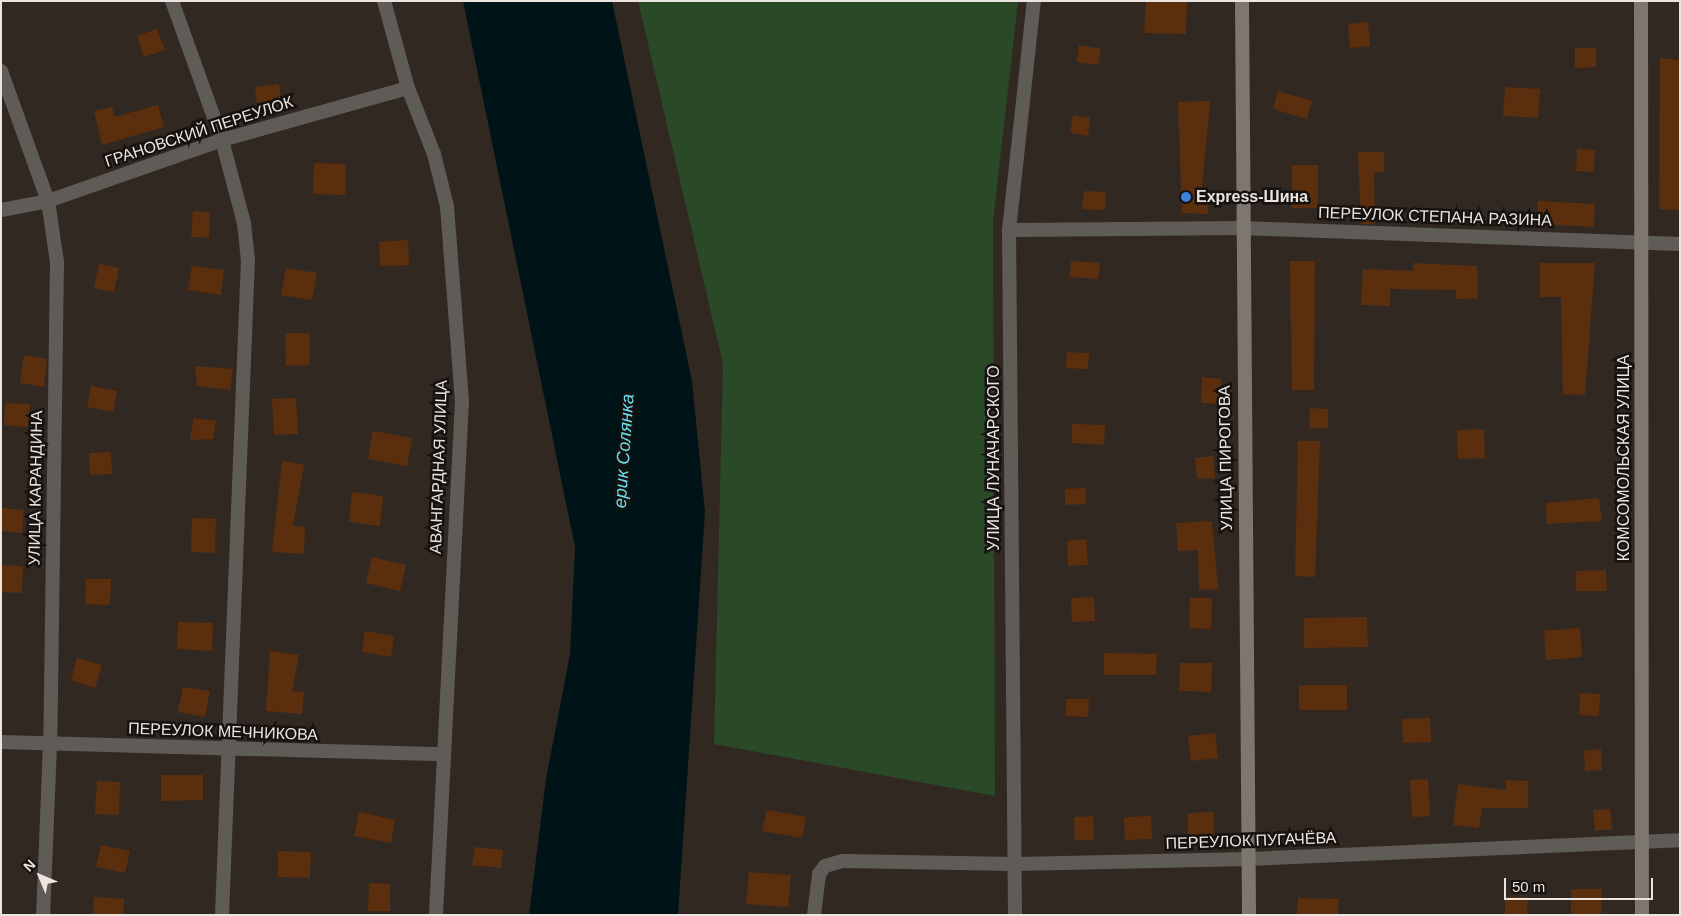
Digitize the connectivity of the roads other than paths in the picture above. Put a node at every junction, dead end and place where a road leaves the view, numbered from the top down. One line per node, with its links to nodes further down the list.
1 (172, 1): 8 (street)
2 (384, 1): 7 (street, АВАНГАРДНАЯ УЛИЦА)
3 (1034, 1): 12 (street, УЛИЦА ЛУНАЧАРСКОГО)
4 (1242, 1): 11 (main road, УЛИЦА ПИРОГОВА)
5 (1641, 1): 13 (main road, КОМСОМОЛЬСКАЯ УЛИЦА)
6 (1, 71): 9 (street, УЛИЦА КАРАНДИНА)
7 (408, 88): 8 (street, ГРАНОВСКИЙ ПЕРЕУЛОК); 18 (street, АВАНГАРДНАЯ УЛИЦА)
8 (222, 140): 9 (street, ГРАНОВСКИЙ ПЕРЕУЛОК); 17 (street)
9 (48, 201): 10 (street, ГРАНОВСКИЙ ПЕРЕУЛОК); 16 (street, УЛИЦА КАРАНДИНА)
10 (1, 210)
11 (1241, 228): 12 (street, ПЕРЕУЛОК СТЕПАНА РАЗИНА); 13 (street, ПЕРЕУЛОК СТЕПАНА РАЗИНА); 21 (main road, УЛИЦА ПИРОГОВА)
12 (1009, 230): 22 (street, УЛИЦА ЛУНАЧАРСКОГО)
13 (1641, 242): 14 (street, ПЕРЕУЛОК СТЕПАНА РАЗИНА); 20 (main road, КОМСОМОЛЬСКАЯ УЛИЦА)
14 (1680, 244)
15 (1, 742): 16 (street, ПЕРЕУЛОК МЕЧНИКОВА)
16 (50, 744): 17 (street, ПЕРЕУЛОК МЕЧНИКОВА); 23 (street, УЛИЦА КАРАНДИНА)
17 (228, 752): 18 (street, ПЕРЕУЛОК МЕЧНИКОВА); 24 (street)
18 (443, 754): 25 (street, АВАНГАРДНАЯ УЛИЦА)
19 (1680, 840): 20 (street, ПЕРЕУЛОК ПУГАЧЁВА)
20 (1642, 844): 21 (street, ПЕРЕУЛОК ПУГАЧЁВА); 29 (main road, КОМСОМОЛЬСКАЯ УЛИЦА)
21 (1249, 859): 22 (street, ПЕРЕУЛОК ПУГАЧЁВА); 28 (main road, УЛИЦА ПИРОГОВА)
22 (1015, 864): 26 (street, ПЕРЕУЛОК ПУГАЧЁВА); 27 (street, УЛИЦА ЛУНАЧАРСКОГО)
23 (43, 915)
24 (222, 915)
25 (436, 915)
26 (814, 915)
27 (1015, 915)
28 (1249, 915)
29 (1642, 915)

